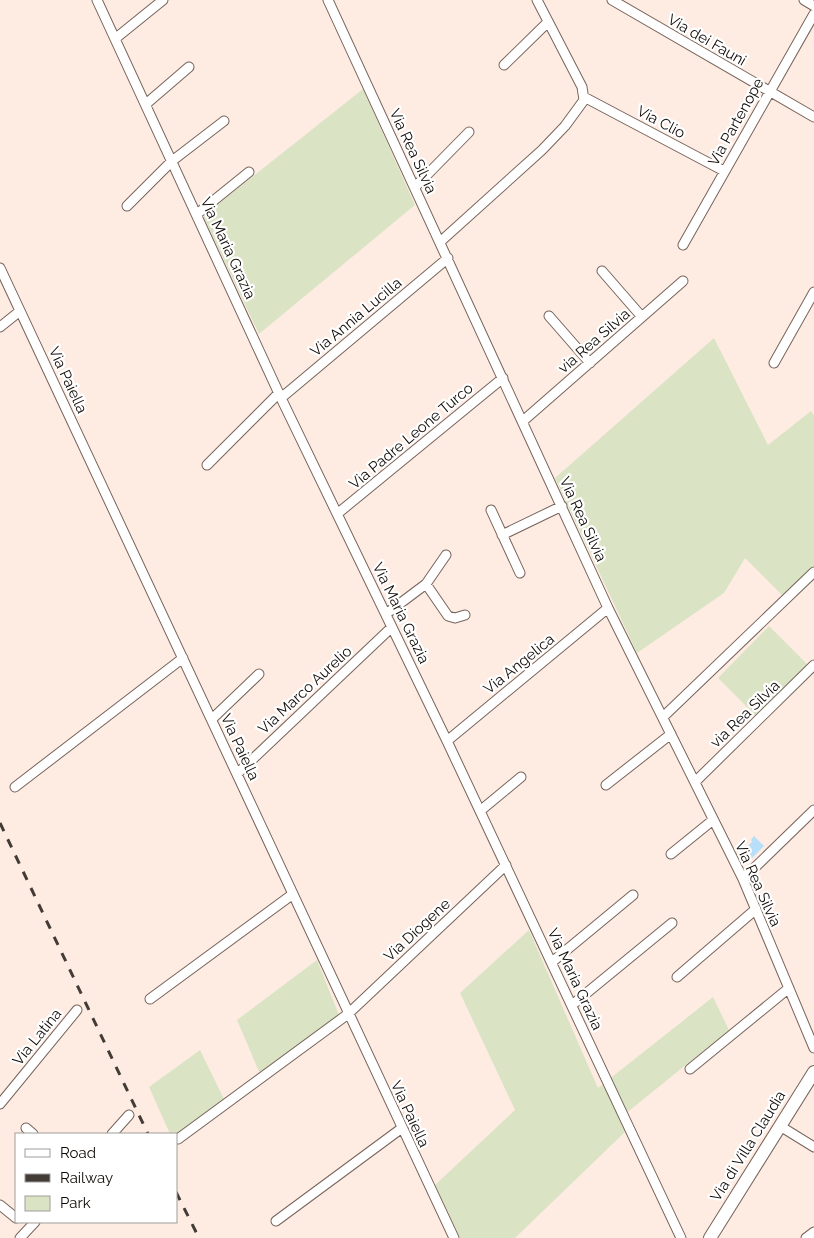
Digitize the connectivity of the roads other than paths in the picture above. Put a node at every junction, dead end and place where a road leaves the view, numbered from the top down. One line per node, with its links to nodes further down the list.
1 (97, 0): 10 (street, Via Maria Grazia)
2 (163, 0): 10 (street)
3 (328, 0): 22 (street, Via Rea Silvia)
4 (537, 0): 9 (street)
5 (612, 0): 13 (street, Via dei Fauni)
6 (804, 0): 7 (street)
7 (814, 6)
8 (814, 14): 13 (street, Via Partenope)
9 (548, 22): 11 (street); 14 (street)
10 (116, 38): 15 (street, Via Maria Grazia)
11 (504, 65)
12 (189, 67): 15 (street)
13 (768, 92): 16 (street, Via dei Fauni); 21 (street, Via Partenope)
14 (584, 97): 21 (street, Via Clio); 25 (street)
15 (146, 104): 19 (street, Via Maria Grazia)
16 (814, 117)
17 (224, 121): 19 (street)
18 (469, 132): 22 (street)
19 (172, 160): 23 (street); 24 (street, Via Maria Grazia)
20 (249, 172): 24 (street)
21 (724, 172): 26 (street, Via Partenope)
22 (415, 187): 25 (street, Via Rea Silvia)
23 (127, 206)
24 (197, 214): 39 (street, Via Maria Grazia)
25 (440, 242): 27 (street, Via Rea Silvia)
26 (683, 245)
27 (448, 258): 38 (street, Via Rea Silvia); 39 (street, Via Annia Lucilla)
28 (0, 268): 32 (street, Via Paiella)
29 (602, 271): 34 (street)
30 (683, 281): 34 (street, via Rea Silvia)
31 (814, 292): 37 (street)
32 (20, 312): 35 (street); 54 (street, Via Paiella)
33 (549, 316): 36 (street)
34 (642, 317): 36 (street, via Rea Silvia)
35 (0, 327)
36 (590, 363): 40 (street, via Rea Silvia)
37 (774, 363)
38 (503, 378): 40 (street, Via Rea Silvia); 44 (street, Via Padre Leone Turco)
39 (280, 395): 41 (street, Via Annia Lucilla); 44 (street, Via Maria Grazia)
40 (523, 421): 42 (street, Via Rea Silvia)
41 (207, 465)
42 (562, 506): 45 (street); 50 (street, Via Rea Silvia)
43 (491, 510): 45 (street)
44 (338, 514): 51 (street, Via Maria Grazia)
45 (502, 535): 48 (street)
46 (446, 555): 49 (street)
47 (814, 572): 57 (street)
48 (520, 573)
49 (426, 584): 51 (street); 52 (street)
50 (608, 608): 57 (street, Via Rea Silvia); 60 (street, Via Angelica)
51 (386, 614): 53 (street, Via Maria Grazia)
52 (465, 615)
53 (392, 627): 60 (street, Via Maria Grazia); 61 (street, Via Marco Aurelio)
54 (183, 658): 58 (street, Via Paiella); 65 (street)
55 (814, 665): 63 (street, via Rea Silvia)
56 (259, 674): 58 (street)
57 (663, 717): 59 (street, Via Rea Silvia)
58 (212, 719): 61 (street, Via Paiella)
59 (671, 734): 63 (street, Via Rea Silvia); 64 (street)
60 (447, 741): 67 (street, Via Maria Grazia)
61 (238, 773): 72 (street, Via Paiella)
62 (521, 778): 67 (street)
63 (695, 782): 68 (street, Via Rea Silvia)
64 (606, 785)
65 (15, 786)
66 (814, 810): 71 (street, via Rea Silvia)
67 (480, 811): 70 (street, Via Maria Grazia)
68 (713, 820): 69 (street); 71 (street, Via Rea Silvia)
69 (671, 854)
70 (506, 865): 76 (street, Via Maria Grazia); 82 (street, Via Diogene)
71 (743, 879): 74 (street, Via Rea Silvia)
72 (293, 894): 79 (street); 82 (street, Via Paiella)
73 (633, 895): 76 (street)
74 (756, 909): 77 (street, via Rea Silvia); 78 (street, Via Rea Silvia)
75 (672, 923): 80 (street)
76 (552, 962): 80 (street, Via Maria Grazia)
77 (677, 977)
78 (789, 988): 83 (street, Via Rea Silvia); 84 (street)
79 (150, 999)
80 (572, 1005): 100 (street, Via Maria Grazia)
81 (77, 1010): 86 (street, Via Latina)
82 (348, 1014): 89 (street, Via Paiella); 91 (street, Via Diogene)
83 (814, 1048)
84 (690, 1069)
85 (814, 1072): 88 (street, Via di Villa Claudia)
86 (0, 1104)
87 (129, 1115): 90 (street)
88 (780, 1126): 92 (street); 101 (street, Via di Villa Claudia)
89 (402, 1128): 95 (street); 99 (street, Via Paiella)
90 (113, 1133)
91 (178, 1139)
92 (814, 1147)
93 (0, 1205): 94 (street)
94 (15, 1217)
95 (276, 1221)
96 (32, 1225): 98 (street)
97 (814, 1232): 102 (street)
98 (20, 1238)
99 (454, 1238)
100 (681, 1238)
101 (710, 1238)
102 (806, 1238)

